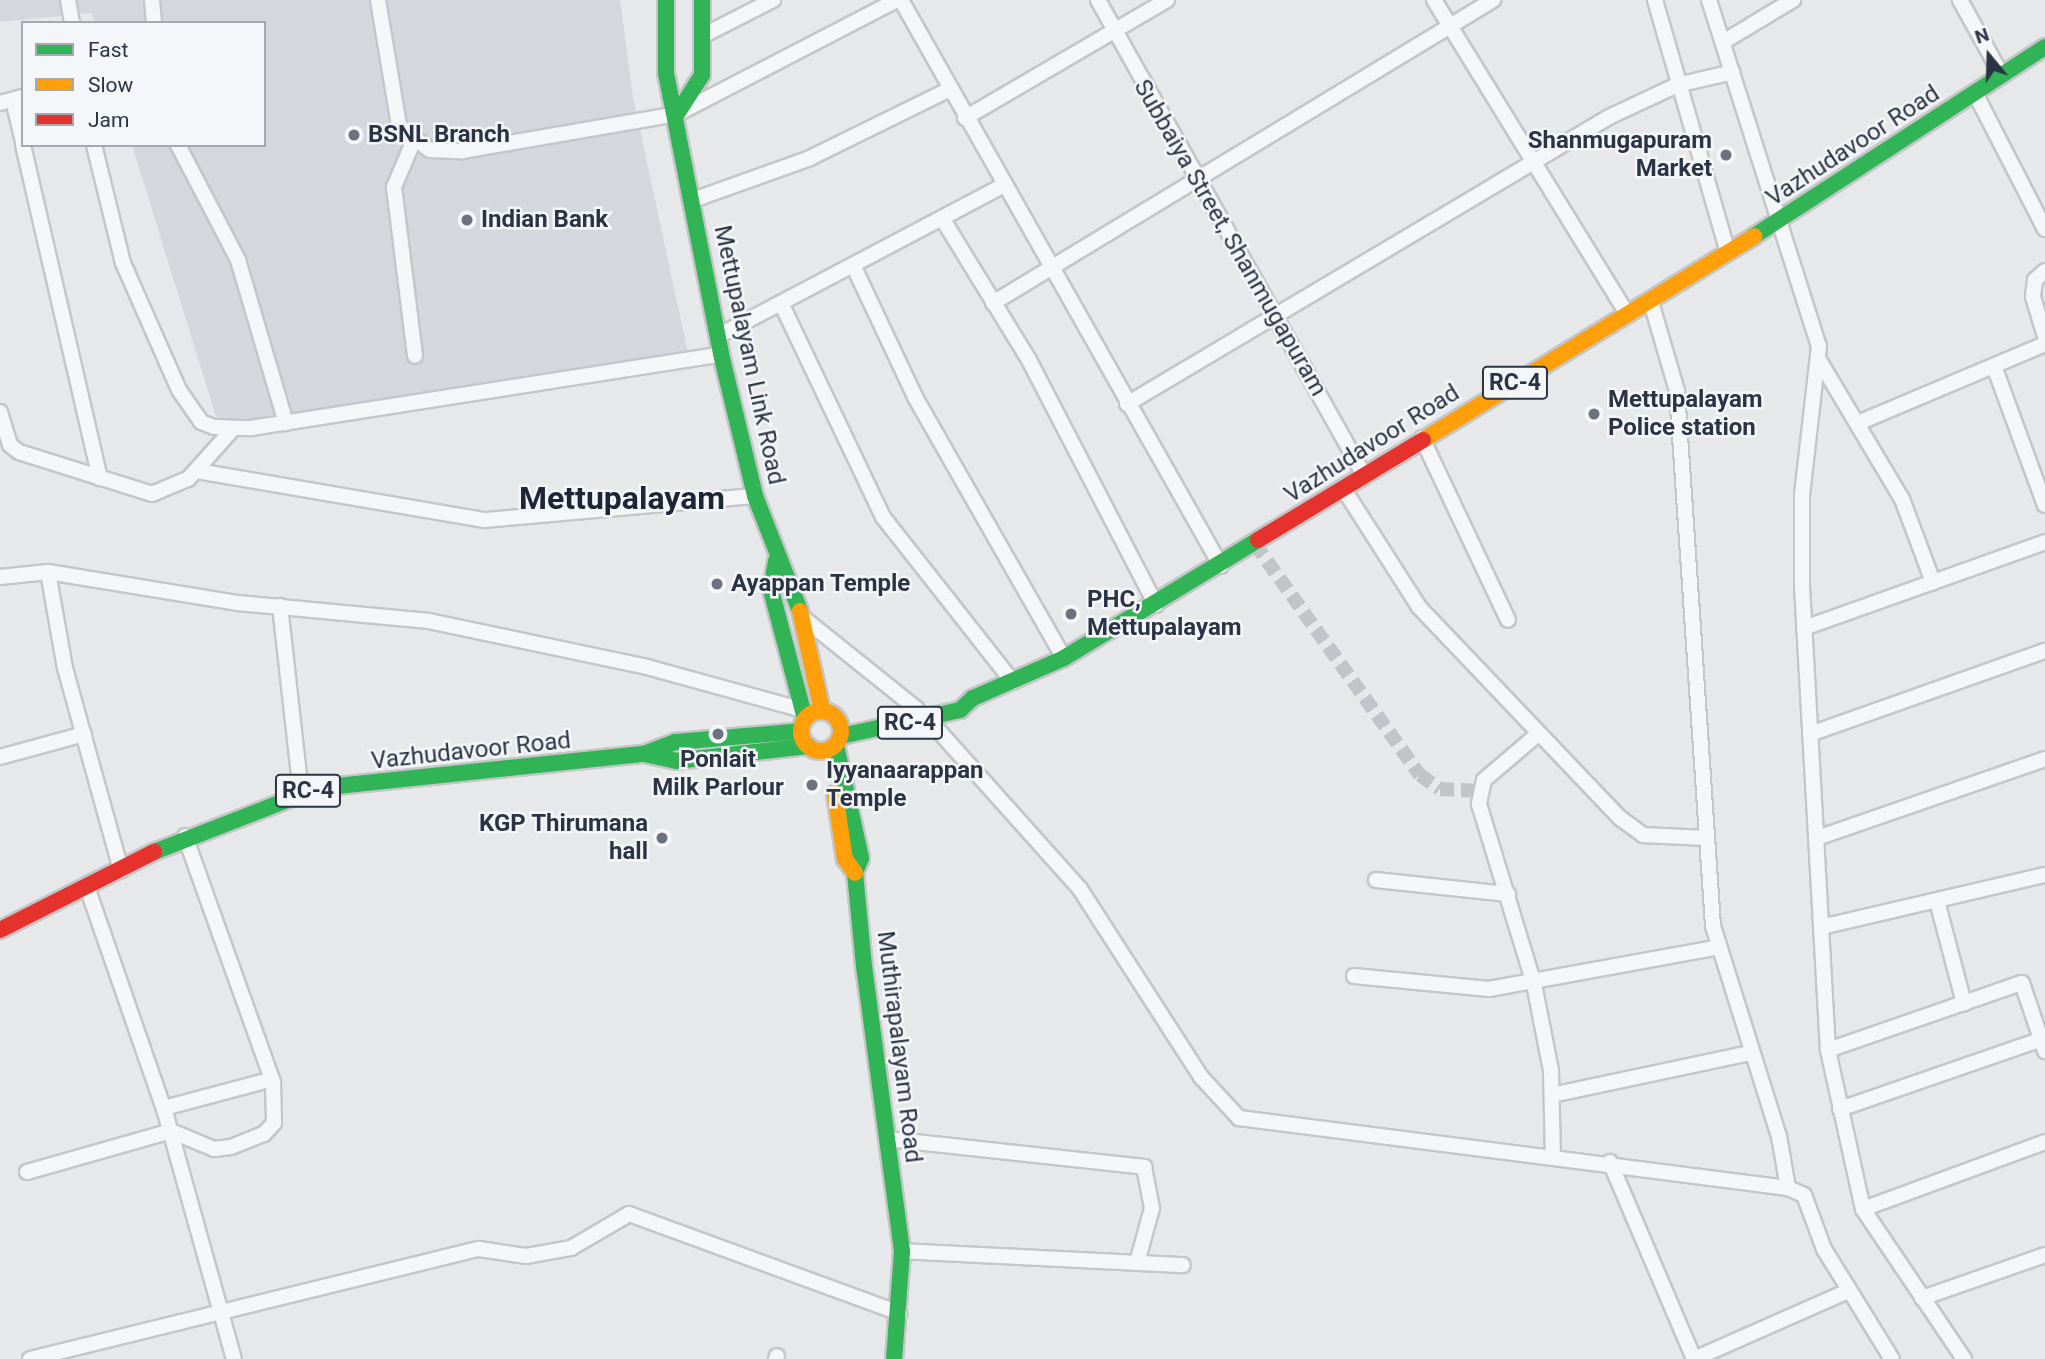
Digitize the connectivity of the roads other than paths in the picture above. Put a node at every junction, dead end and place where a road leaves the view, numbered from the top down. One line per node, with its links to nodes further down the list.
1 (68, 0): 16 (street)
2 (152, 0): 17 (street)
3 (378, 0): 32 (street)
4 (666, 0): 29 (main road, Mettupalayam Link Road)
5 (702, 0): 20 (main road)
6 (773, 0): 20 (street)
7 (899, 0): 26 (street); 29 (street)
8 (1098, 0): 19 (street, Subbaiya Street, Shanmugapuram)
9 (1167, 0): 19 (street)
10 (1434, 0): 18 (street)
11 (1493, 0): 18 (street)
12 (1655, 0): 25 (street)
13 (1709, 0): 21 (street)
14 (1793, 0): 21 (street)
15 (1960, 0): 24 (street)
16 (72, 21)
17 (154, 21)
18 (1449, 26): 36 (street); 37 (street)
19 (1118, 31): 30 (street); 37 (street, Subbaiya Street, Shanmugapuram)
20 (702, 36): 29 (main road)
21 (1723, 42): 23 (street)
22 (2045, 47): 24 (main road, Vazhudavoor Road / RC-4)
23 (1733, 72): 25 (street); 41 (street)
24 (2001, 74): 27 (main road, Vazhudavoor Road / RC-4)
25 (1677, 85): 36 (street); 43 (street)
26 (950, 89): 30 (street); 39 (street)
27 (1975, 93): 41 (main road, Vazhudavoor Road / RC-4); 42 (street)
28 (12, 100): 31 (street)
29 (677, 114): 32 (street); 39 (main road, Mettupalayam Link Road)
30 (965, 118): 38 (street)
31 (21, 136)
32 (413, 142): 56 (street)
33 (24, 147): 68 (street)
34 (94, 147): 63 (street)
35 (178, 147): 61 (street)
36 (1531, 160): 50 (street); 51 (street)
37 (1201, 182): 45 (street); 50 (street, Subbaiya Street, Shanmugapuram)
38 (1003, 187): 40 (street); 45 (street)
39 (692, 200): 52 (main road, Mettupalayam Link Road)
40 (942, 218): 44 (street); 49 (street)
41 (1779, 223): 43 (main road, Vazhudavoor Road / RC-4); 57 (street)
42 (2045, 229)
43 (1728, 253): 47 (main road, Vazhudavoor Road / RC-4)
44 (853, 265): 48 (street); 84 (street)
45 (1049, 270): 49 (street); 59 (street)
46 (2045, 271): 53 (street)
47 (1651, 302): 51 (main road, Vazhudavoor Road / RC-4); 97 (street)
48 (781, 303): 52 (street); 85 (street)
49 (993, 303): 78 (street)
50 (1278, 313): 59 (street); 67 (street, Subbaiya Street, Shanmugapuram)
51 (1629, 315): 65 (main road, Vazhudavoor Road / RC-4)
52 (718, 336): 55 (main road, Mettupalayam Link Road)
53 (2045, 336)
54 (2045, 344): 58 (street)
55 (721, 354): 61 (street); 70 (main road, Mettupalayam Link Road)
56 (415, 356)
57 (1818, 359): 62 (street); 82 (street)
58 (1994, 366): 62 (street); 71 (street)
59 (1127, 404): 74 (street)
60 (0, 412): 64 (street)
61 (286, 423): 63 (street)
62 (1858, 423): 77 (street)
63 (232, 430): 66 (street)
64 (3, 431): 68 (street)
65 (1422, 438): 67 (main road, Vazhudavoor Road / RC-4); 81 (street)
66 (197, 471): 68 (street); 70 (street)
67 (1364, 475): 69 (main road, Vazhudavoor Road / RC-4)
68 (100, 478)
69 (1343, 488): 74 (main road, Vazhudavoor Road / RC-4); 90 (street)
70 (755, 496): 73 (main road, Mettupalayam Link Road)
71 (2045, 505)
72 (2045, 542): 77 (street)
73 (776, 561): 80 (main road, Mettupalayam Link Road); 88 (main road)
74 (1221, 566): 78 (main road, Vazhudavoor Road / RC-4)
75 (48, 572): 76 (street); 79 (street); 89 (street)
76 (0, 577)
77 (1933, 582): 82 (street)
78 (1156, 605): 84 (main road, Vazhudavoor Road / RC-4)
79 (279, 606): 88 (street); 95 (street)
80 (802, 617): 86 (main road, Mettupalayam Link Road); 87 (street)
81 (1508, 620)
82 (1804, 628): 91 (street)
83 (2045, 651): 91 (street)
84 (1064, 659): 85 (main road, Vazhudavoor Road / RC-4)
85 (1013, 682): 87 (main road, Vazhudavoor Road / RC-4)
86 (822, 710): 88 (main road); 92 (main road)
87 (922, 714): 92 (main road, Vazhudavoor Road); 121 (street)
88 (803, 726): 92 (main road); 95 (main road, Vazhudavoor Road / RC-4)
89 (84, 734): 93 (street); 99 (street)
90 (1538, 734): 97 (street); 103 (street)
91 (1810, 734): 98 (street)
92 (836, 739): 119 (main road, Muthirapalayam Road)
93 (0, 757)
94 (2045, 759): 98 (street)
95 (301, 793): 96 (main road, Vazhudavoor Road / RC-4)
96 (185, 836): 99 (main road, Vazhudavoor Road / RC-4); 118 (street)
97 (1706, 838): 107 (street)
98 (1817, 838): 105 (street)
99 (121, 870): 102 (main road, Vazhudavoor Road / RC-4)
100 (2045, 875): 104 (street)
101 (1376, 880): 103 (street)
102 (87, 887): 106 (main road, Vazhudavoor Road / RC-4); 116 (street)
103 (1508, 894): 109 (street)
104 (1937, 901): 105 (street); 110 (street)
105 (1821, 927): 112 (street)
106 (0, 930)
107 (1719, 947): 109 (street); 113 (street)
108 (1354, 976): 109 (street)
109 (1534, 984): 115 (street)
110 (1965, 1003): 111 (street); 112 (street)
111 (2044, 1043): 117 (street)
112 (1828, 1050): 117 (street)
113 (1750, 1053): 115 (street); 124 (street)
114 (262, 1082): 116 (street)
115 (1552, 1095): 121 (street)
116 (164, 1108): 118 (street)
117 (1840, 1109): 125 (street)
118 (171, 1131): 123 (street); 133 (street)
119 (888, 1139): 126 (main road, Muthirapalayam Road); 128 (street)
120 (2045, 1142): 125 (street)
121 (1553, 1156): 122 (street)
122 (1609, 1162): 124 (street); 137 (street)
123 (27, 1172)
124 (1788, 1188): 130 (street)
125 (1863, 1209): 131 (street)
126 (902, 1251): 128 (street); 132 (main road, Muthirapalayam Road)
127 (2045, 1255): 131 (street)
128 (1137, 1263): 129 (street)
129 (1183, 1265)
130 (1848, 1291): 137 (street); 138 (street)
131 (1922, 1298): 139 (street)
132 (899, 1309): 133 (street); 136 (main road, Muthirapalayam Road)
133 (219, 1313): 134 (street); 135 (street)
134 (30, 1359)
135 (234, 1359)
136 (894, 1359)
137 (1694, 1359)
138 (1892, 1359)
139 (1964, 1359)

